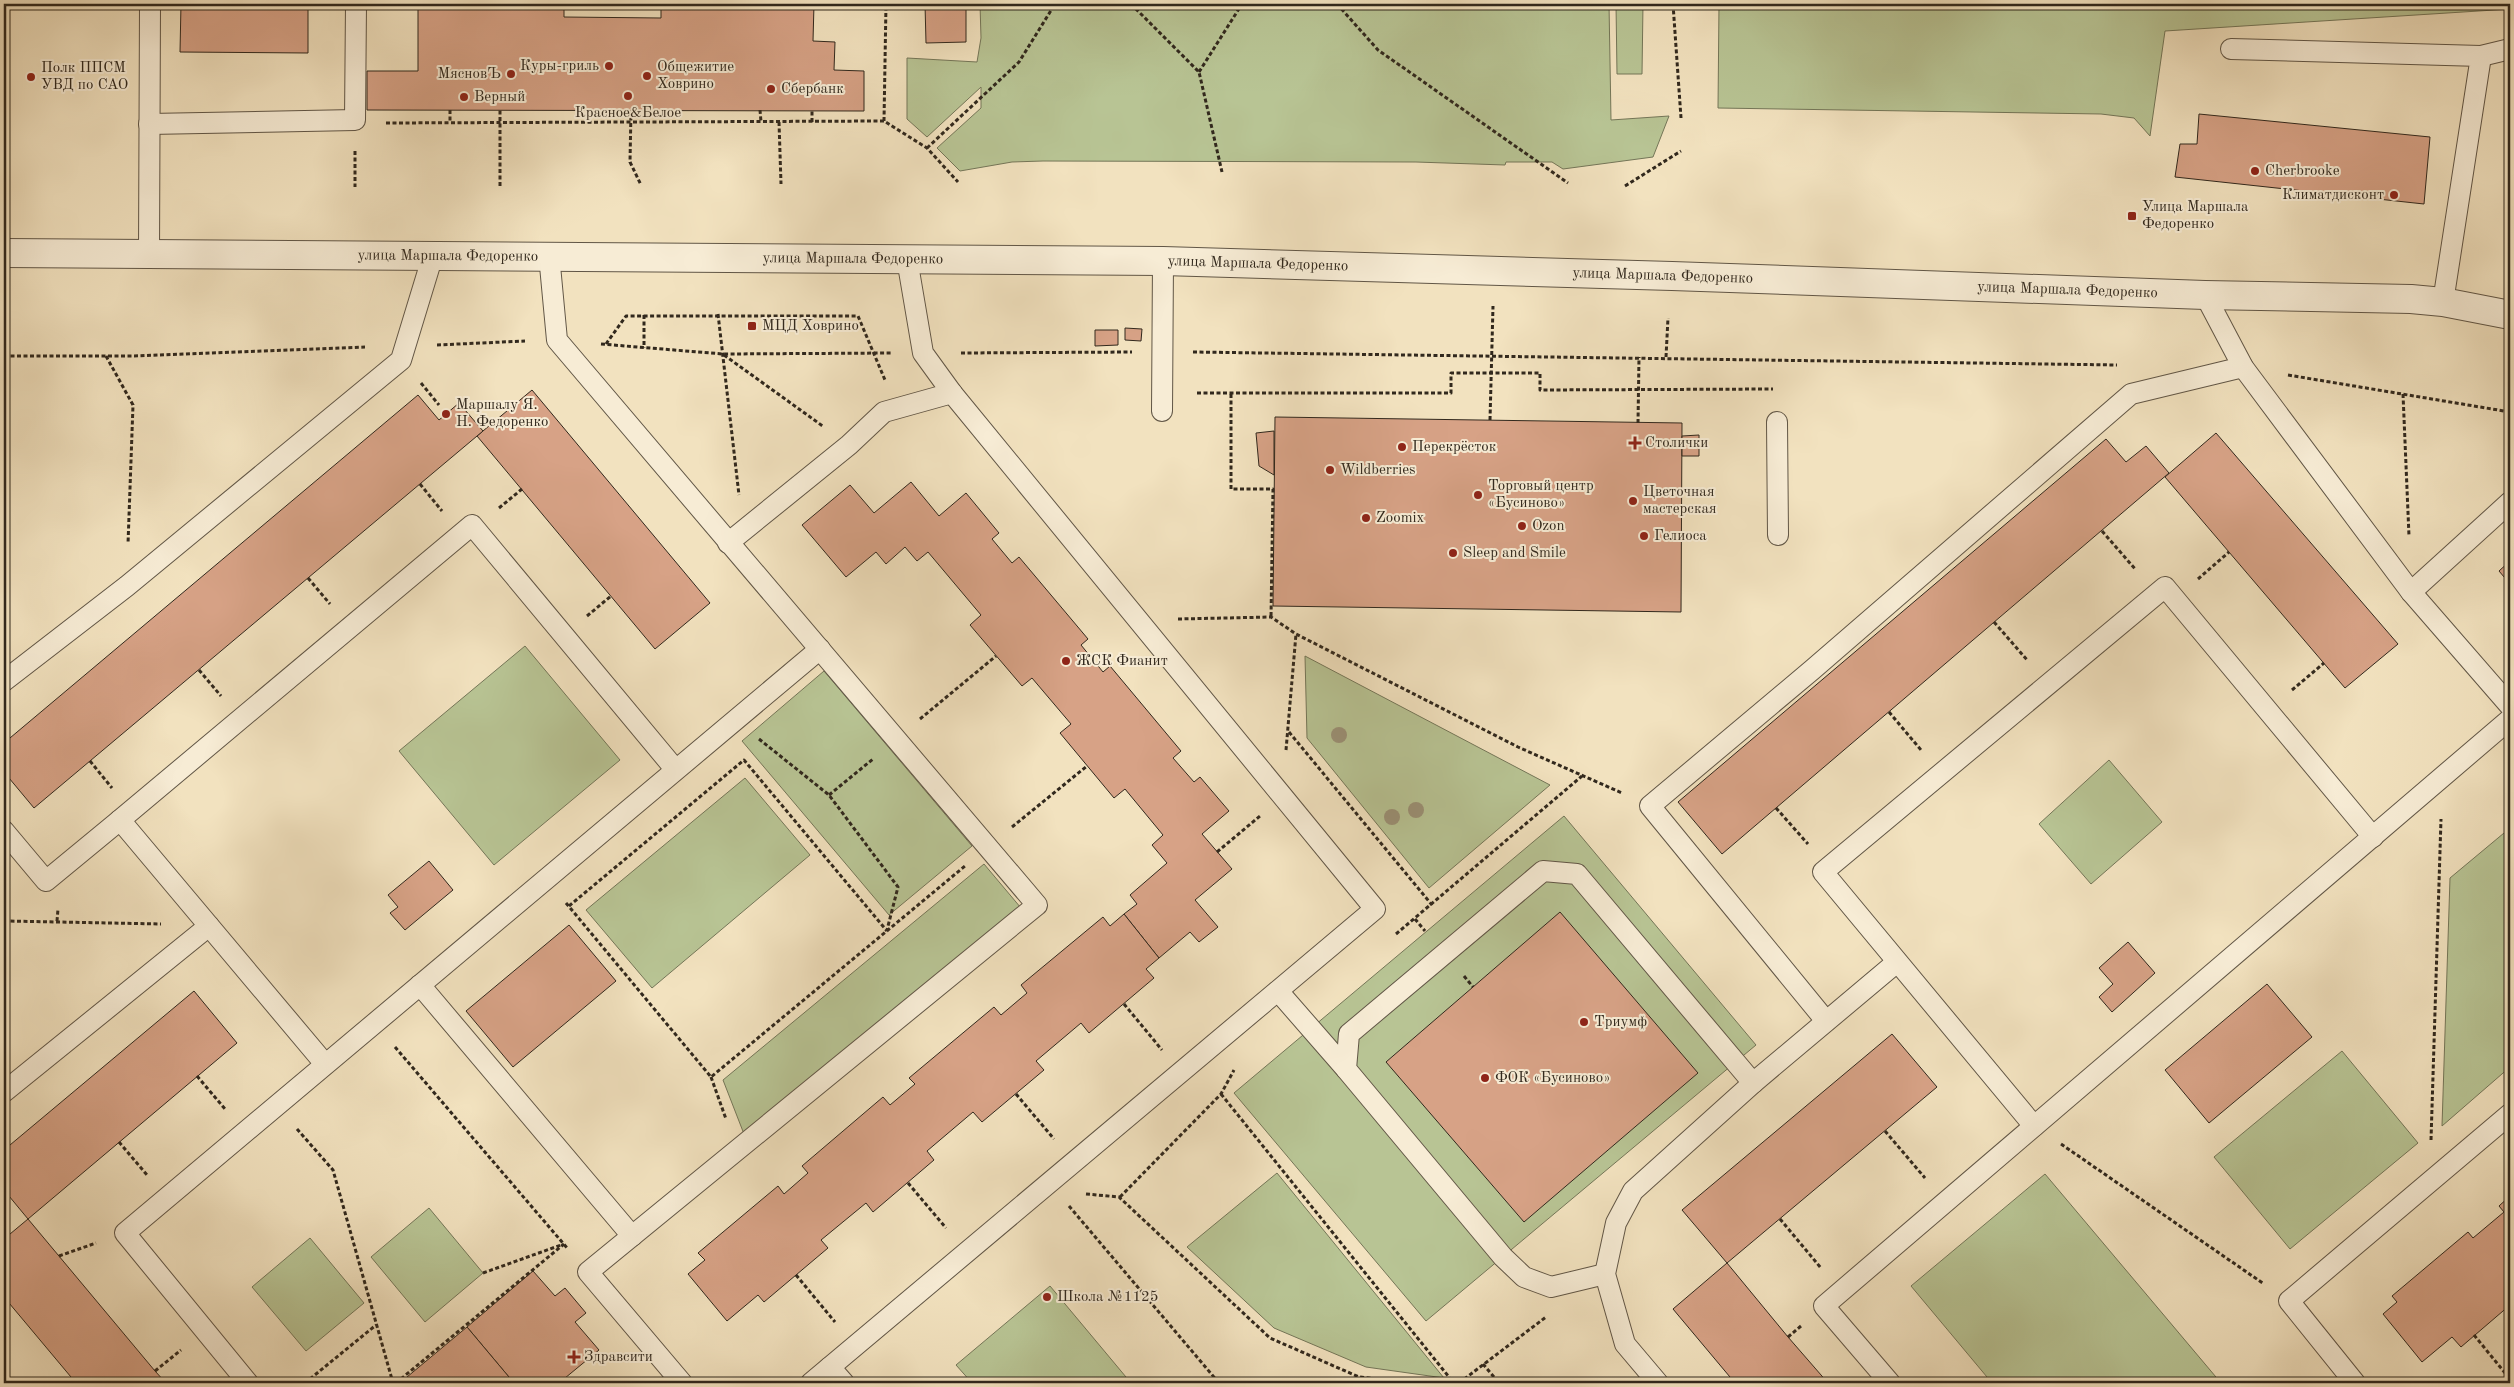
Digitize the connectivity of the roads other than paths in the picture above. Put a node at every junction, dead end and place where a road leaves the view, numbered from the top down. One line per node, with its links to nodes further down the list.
1 (150, 4): 6 (lane)
2 (356, 4): 6 (lane)
3 (2231, 49): 5 (lane)
4 (2510, 49): 5 (lane)
5 (2481, 56): 14 (lane)
6 (149, 124): 8 (lane)
7 (4, 253): 8 (street, улица Маршала Федоренко)
8 (149, 253): 9 (street, улица Маршала Федоренко)
9 (433, 255): 10 (street, улица Маршала Федоренко); 25 (lane)
10 (549, 255): 11 (street, улица Маршала Федоренко); 22 (lane)
11 (907, 259): 12 (street, улица Маршала Федоренко); 17 (lane)
12 (1163, 261): 13 (street, улица Маршала Федоренко); 18 (lane)
13 (2206, 295): 14 (street, улица Маршала Федоренко); 16 (lane)
14 (2443, 302): 15 (street, улица Маршала Федоренко)
15 (2510, 314)
16 (2243, 367): 23 (lane); 36 (lane)
17 (952, 393): 22 (lane); 35 (lane)
18 (1162, 411)
19 (1777, 422): 21 (lane)
20 (2510, 502): 23 (lane)
21 (1778, 535)
22 (735, 537): 24 (lane)
23 (2412, 592): 26 (lane)
24 (820, 649): 28 (lane); 43 (lane)
25 (4, 681)
26 (2510, 706)
27 (2510, 719): 31 (lane)
28 (676, 769): 29 (lane); 34 (lane)
29 (120, 820): 30 (lane); 32 (lane)
30 (4, 831)
31 (2372, 837): 33 (lane); 42 (lane)
32 (209, 926): 37 (lane); 40 (lane)
33 (1897, 962): 36 (lane); 42 (lane)
34 (420, 985): 37 (lane); 43 (lane)
35 (1278, 991): 38 (lane); 45 (lane)
36 (1826, 1021): 39 (lane)
37 (325, 1064): 46 (lane)
38 (1346, 1070): 39 (lane); 44 (lane)
39 (1753, 1083): 44 (lane)
40 (4, 1092)
41 (2510, 1114): 52 (lane)
42 (2034, 1126): 51 (lane)
43 (632, 1236): 47 (lane)
44 (1605, 1274): 50 (lane)
45 (830, 1367): 48 (lane); 49 (lane)
46 (248, 1383)
47 (682, 1383)
48 (811, 1383)
49 (844, 1383)
50 (1658, 1383)
51 (1890, 1383)
52 (2355, 1383)

